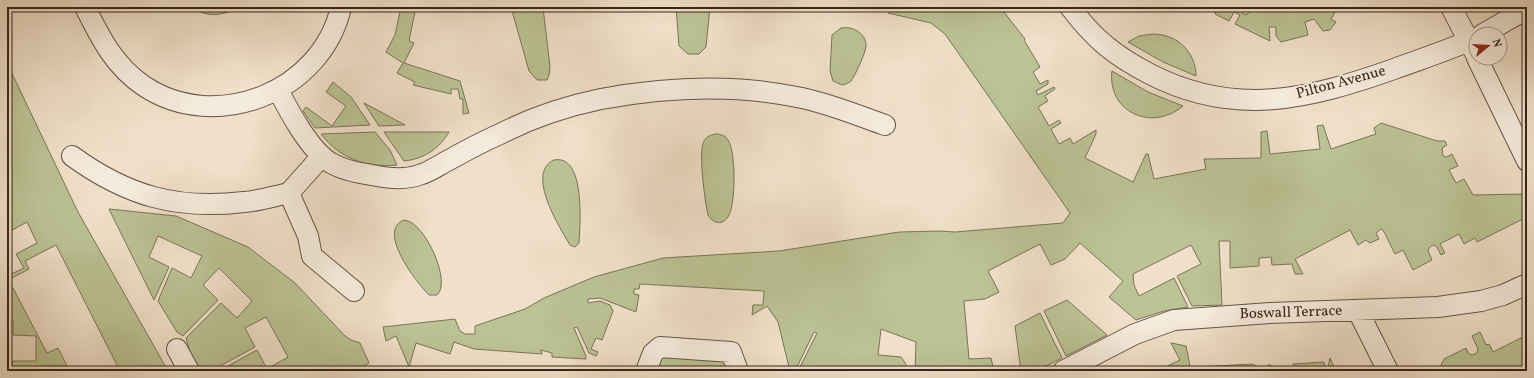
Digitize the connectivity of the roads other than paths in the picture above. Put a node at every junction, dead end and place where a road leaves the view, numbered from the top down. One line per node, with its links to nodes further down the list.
1 (84, 7): 10 (street)
2 (341, 7): 10 (street)
3 (1070, 7): 8 (street, Pilton Avenue)
4 (1451, 7): 7 (street)
5 (1527, 8): 6 (street, Pilton Avenue)
6 (1502, 26)
7 (1468, 33)
8 (1468, 47)
9 (1485, 66): 14 (street)
10 (278, 90): 13 (street)
11 (885, 125): 13 (street)
12 (72, 156): 15 (street)
13 (322, 156): 15 (street)
14 (1527, 161)
15 (289, 193): 17 (street)
16 (1527, 284): 18 (street, Boswall Terrace)
17 (354, 291)
18 (1358, 311): 20 (street, Boswall Terrace); 24 (street)
19 (177, 349): 21 (street)
20 (1069, 370)
21 (189, 371)
22 (646, 371): 23 (street)
23 (738, 371)
24 (1388, 371)

